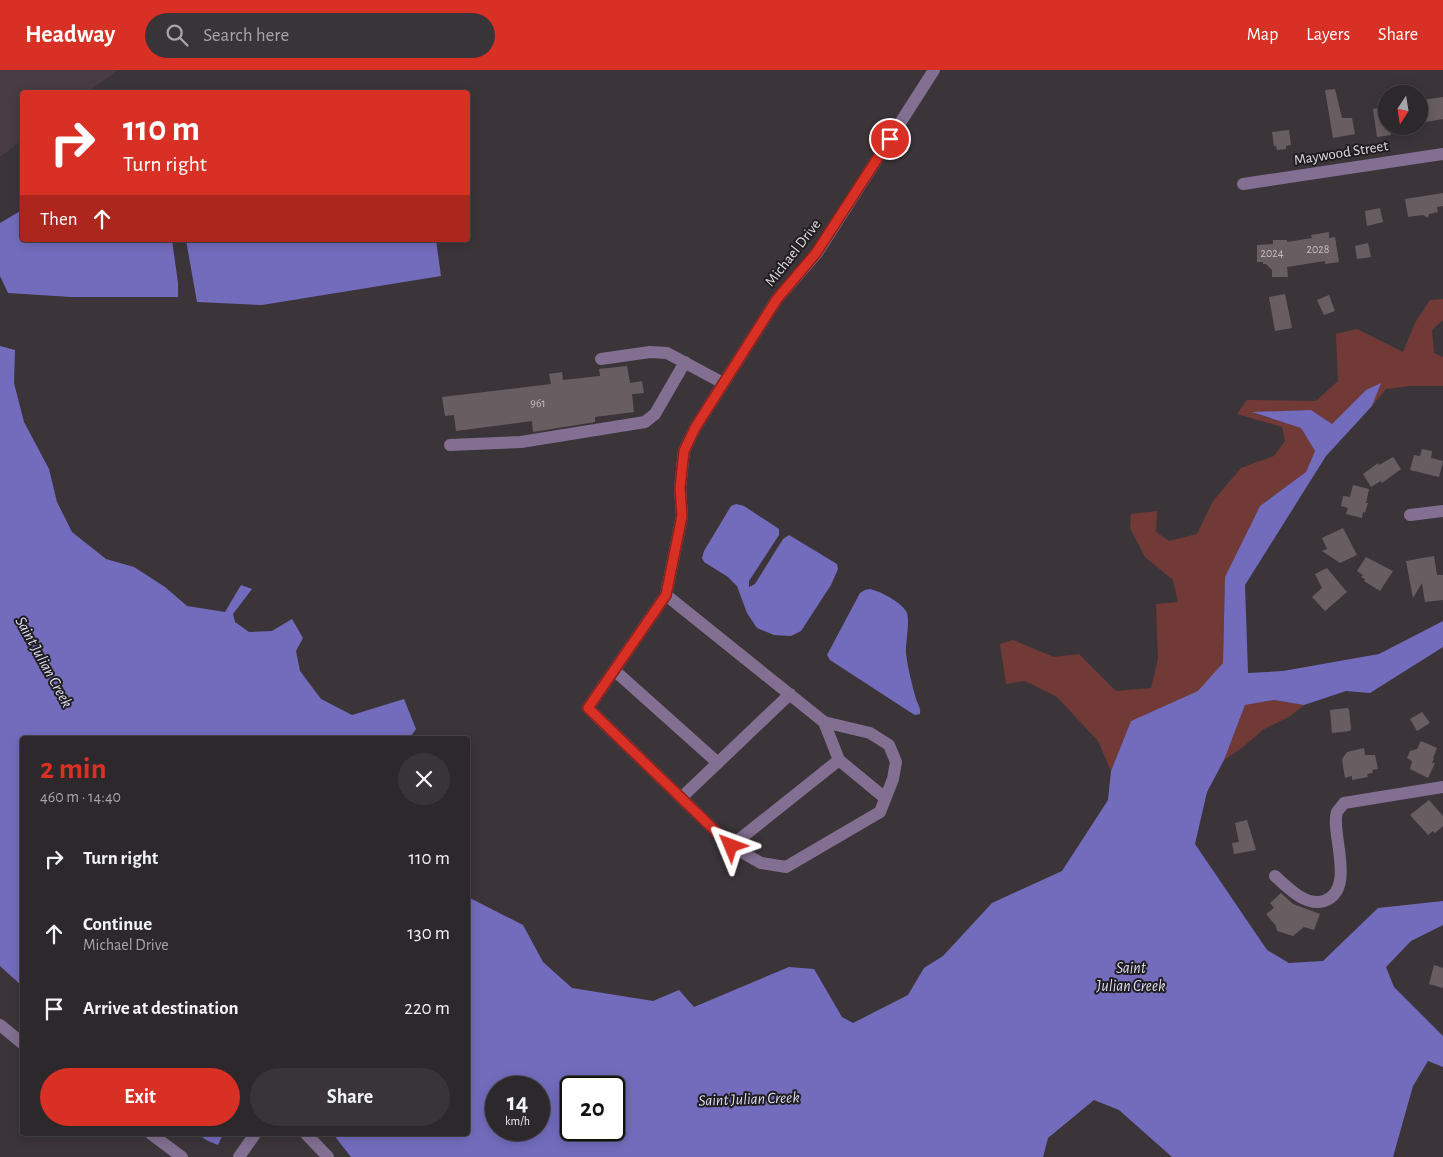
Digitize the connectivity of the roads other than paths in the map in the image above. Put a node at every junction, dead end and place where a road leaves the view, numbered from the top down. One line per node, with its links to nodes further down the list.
1 (934, 70): 6 (street, Michael Drive)
2 (1443, 154): 3 (street, Maywood Street)
3 (1243, 184)
4 (601, 359): 5 (street)
5 (685, 362): 6 (street); 7 (street)
6 (723, 383): 10 (street, Michael Drive)
7 (450, 444)
8 (1443, 511): 9 (street)
9 (1410, 515)
10 (666, 595): 11 (street); 12 (street)
11 (614, 670): 15 (street); 17 (street)
12 (790, 694): 13 (street); 15 (street)
13 (824, 722): 14 (street); 18 (street)
14 (839, 760): 18 (street); 19 (street)
15 (718, 763): 17 (street)
16 (1443, 787): 20 (street)
17 (681, 798): 19 (street)
18 (885, 798): 19 (street)
19 (731, 846)
20 (1275, 876)
21 (0, 1025): 22 (street)
22 (20, 1041)
23 (154, 1136): 26 (street)
24 (254, 1136): 27 (street)
25 (308, 1136): 28 (street)
26 (182, 1157)
27 (239, 1157)
28 (328, 1157)

